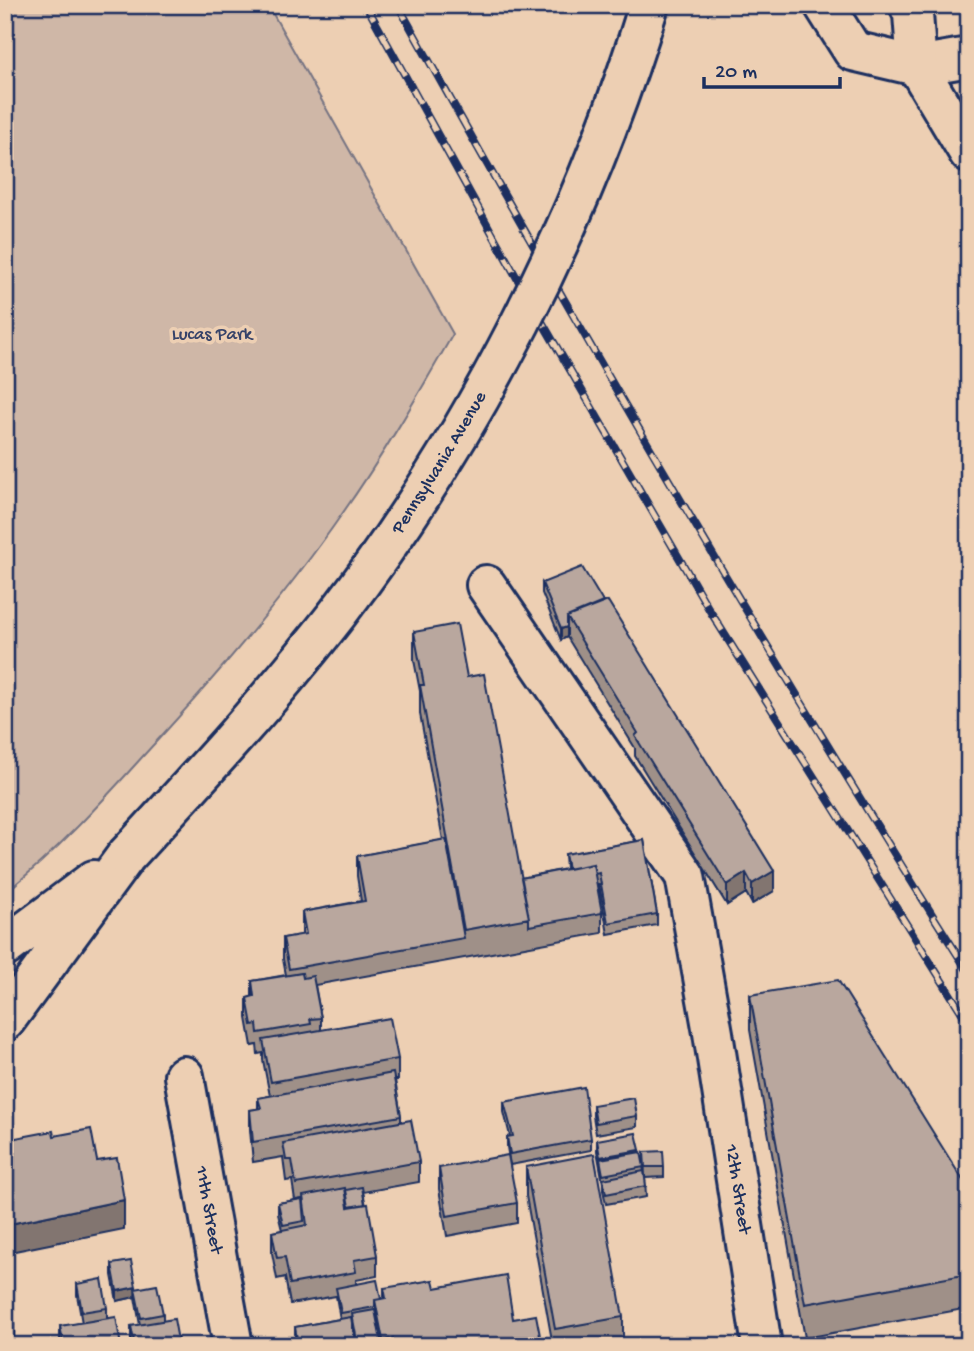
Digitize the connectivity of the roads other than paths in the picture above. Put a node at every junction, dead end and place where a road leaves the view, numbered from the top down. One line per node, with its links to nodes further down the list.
1 (649, 5): 8 (main road, Pennsylvania Avenue, bridge)
2 (824, 5): 5 (main road)
3 (909, 5): 5 (main road)
4 (969, 57): 5 (main road)
5 (917, 66): 6 (main road)
6 (969, 153)
7 (486, 585): 13 (main road, 12th Street)
8 (126, 856): 9 (main road, Pennsylvania Avenue); 10 (main road, Pennsylvania Avenue)
9 (5, 947)
10 (5, 1021)
11 (184, 1076): 12 (main road, 11th Street)
12 (233, 1346)
13 (762, 1346)

